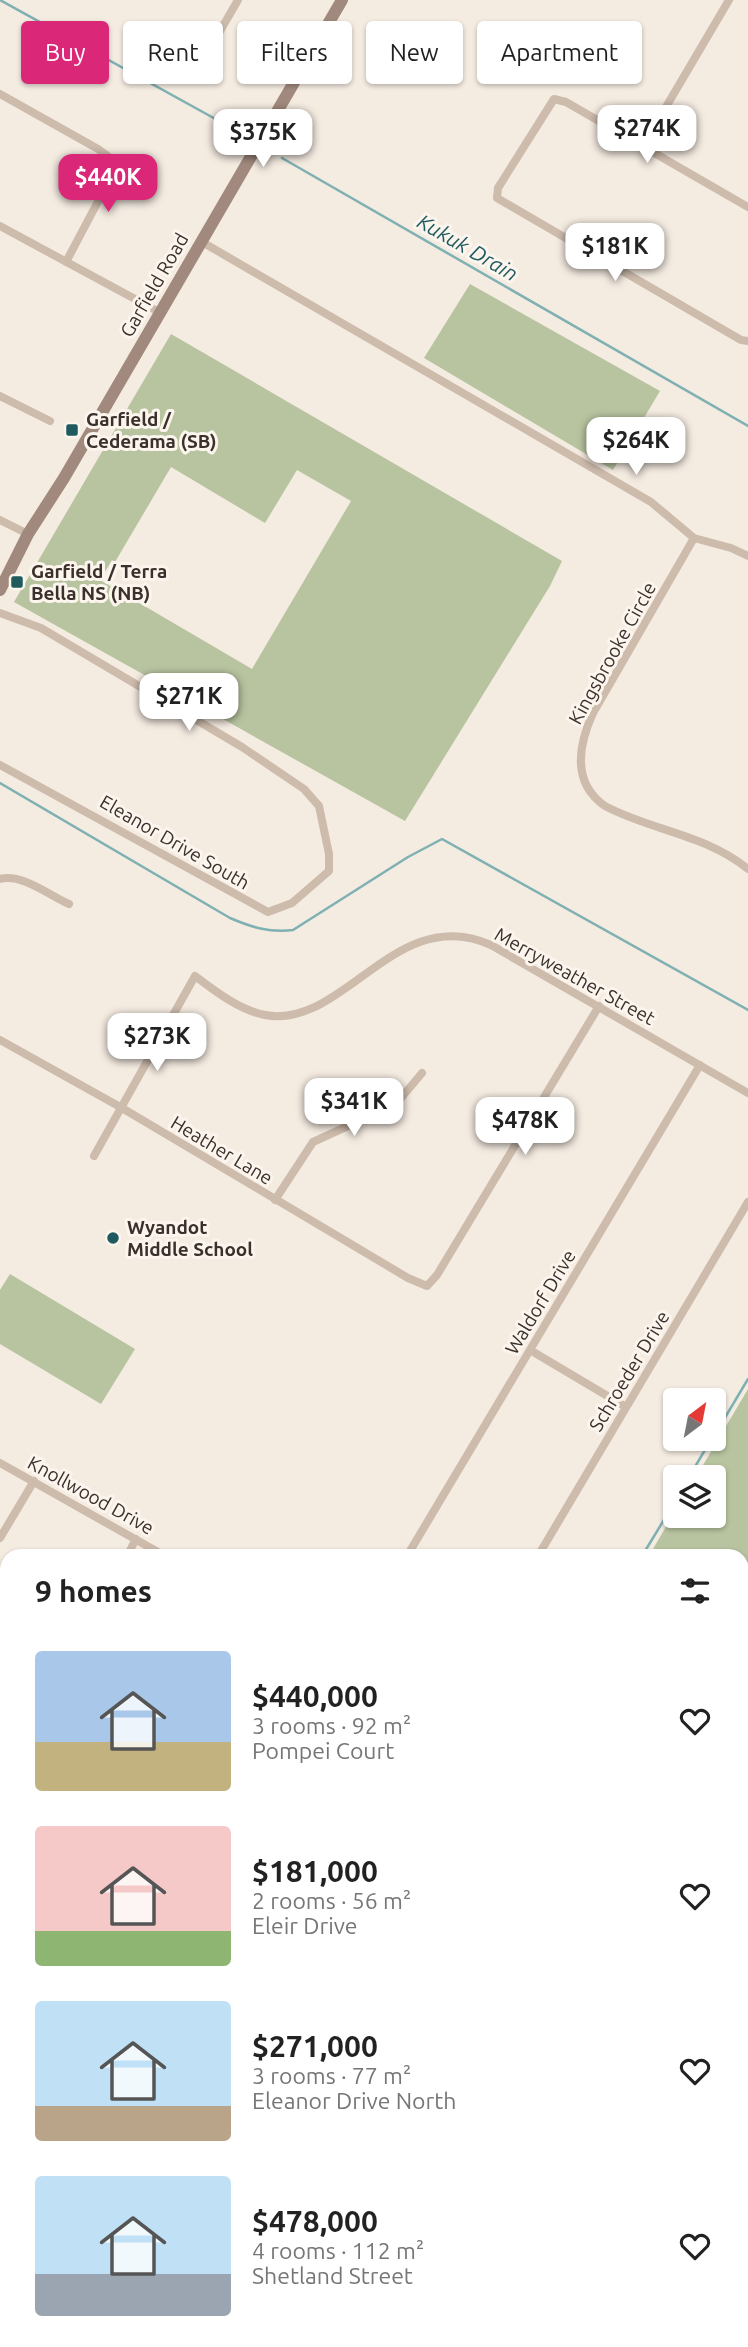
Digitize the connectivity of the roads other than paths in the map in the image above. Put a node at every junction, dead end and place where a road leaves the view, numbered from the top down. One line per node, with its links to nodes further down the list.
1 (238, 0): 4 (street)
2 (342, 0): 9 (main road, Garfield Road)
3 (729, 0): 6 (street)
4 (223, 26)
5 (0, 94): 10 (street)
6 (643, 146): 7 (street); 12 (street)
7 (748, 207)
8 (0, 226): 10 (street)
9 (202, 242): 11 (main road, Garfield Road); 17 (street)
10 (66, 262): 11 (street)
11 (159, 312): 16 (main road, Garfield Road)
12 (748, 341)
13 (0, 396): 14 (street)
14 (50, 421)
15 (0, 520): 16 (street)
16 (28, 534): 19 (main road, Garfield Road)
17 (694, 538): 18 (street); 22 (street, Kingsbrooke Circle)
18 (748, 556)
19 (0, 590)
20 (0, 613): 21 (street, Eleanor Drive South)
21 (0, 765)
22 (748, 869)
23 (0, 878): 24 (street)
24 (69, 904)
25 (598, 1006): 27 (street, Merryweather Street); 30 (street, Merryweather Street); 32 (street, Heather Lane)
26 (0, 1040): 30 (street, Heather Lane)
27 (700, 1065): 29 (street, Merryweather Street); 34 (street, Waldorf Drive)
28 (422, 1073): 32 (street)
29 (748, 1093)
30 (122, 1108): 31 (street); 32 (street, Heather Lane)
31 (94, 1156)
32 (275, 1200)
33 (748, 1202): 35 (street, Schroeder Drive)
34 (530, 1350): 35 (street); 42 (street, Waldorf Drive)
35 (626, 1407): 43 (street, Schroeder Drive)
36 (0, 1462): 37 (street, Knollwood Drive)
37 (34, 1481): 38 (street); 39 (street, Knollwood Drive)
38 (0, 1538)
39 (136, 1539): 40 (street); 41 (street, Knollwood Drive)
40 (131, 1549)
41 (154, 1549)
42 (411, 1549)
43 (542, 1549)

